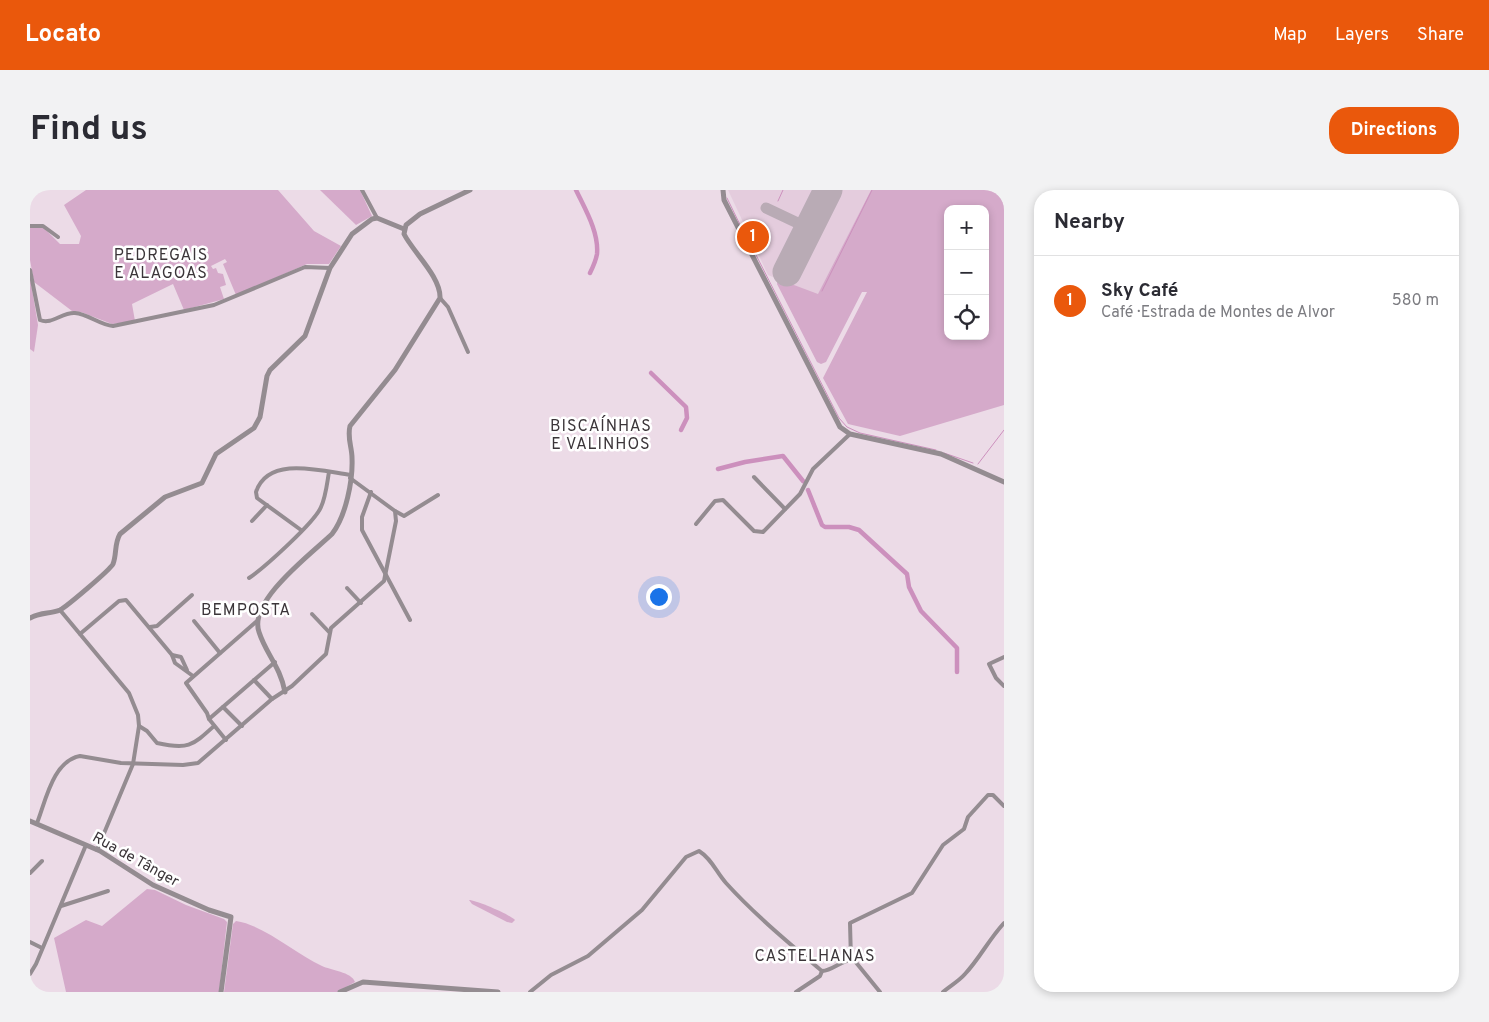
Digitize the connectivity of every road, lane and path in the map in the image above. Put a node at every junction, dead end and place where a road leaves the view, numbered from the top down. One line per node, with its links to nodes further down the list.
1 (362, 190): 4 (street)
2 (470, 190): 6 (street)
3 (723, 190): 12 (street)
4 (377, 218): 6 (street); 8 (street)
5 (30, 226): 7 (street)
6 (404, 229): 10 (street)
7 (58, 237)
8 (330, 268): 9 (street); 30 (street)
9 (30, 270)
10 (440, 298): 11 (street); 15 (street)
11 (468, 352)
12 (850, 434): 16 (street); 20 (street)
13 (329, 472): 15 (street); 19 (street); 24 (street)
14 (760, 475): 20 (street)
15 (350, 477): 17 (street); 35 (street)
16 (1004, 482)
17 (371, 492): 21 (street); 25 (street)
18 (438, 495): 21 (street)
19 (267, 505): 22 (street); 24 (street)
20 (786, 509): 23 (street)
21 (395, 511): 25 (street)
22 (252, 521)
23 (696, 524)
24 (302, 530): 26 (street)
25 (386, 574): 29 (street); 33 (street)
26 (249, 578)
27 (347, 588): 29 (street)
28 (192, 595): 36 (street)
29 (360, 603): 37 (street)
30 (60, 610): 32 (street); 38 (street)
31 (312, 614): 37 (street)
32 (30, 618)
33 (410, 620)
34 (194, 621): 39 (street)
35 (257, 621): 39 (street); 42 (street)
36 (150, 627): 38 (street); 40 (street)
37 (329, 632): 47 (street)
38 (80, 634): 51 (street)
39 (220, 653): 44 (street)
40 (172, 655): 43 (street); 43 (street)
41 (1004, 657): 46 (street)
42 (275, 662): 45 (street); 47 (street)
43 (187, 670): 44 (street)
44 (193, 676): 50 (street)
45 (254, 680): 48 (street); 49 (street)
46 (1004, 686)
47 (285, 692): 48 (street)
48 (272, 699): 53 (street)
49 (223, 707): 50 (street); 53 (street)
50 (209, 719): 52 (street)
51 (139, 726): 52 (street); 55 (street)
52 (214, 726): 54 (street)
53 (242, 726): 54 (street)
54 (226, 740): 55 (street)
55 (133, 764): 58 (street); 60 (street)
56 (1004, 806): 68 (street)
57 (30, 820): 58 (street, Rua de Tânger)
58 (37, 823): 59 (street, Rua de Tânger)
59 (86, 845): 60 (street, Rua de Tânger); 64 (street)
60 (97, 850): 73 (street, Rua de Tânger)
61 (42, 861): 62 (street)
62 (30, 873)
63 (108, 891): 64 (street)
64 (61, 906): 67 (street)
65 (1004, 923): 80 (street)
66 (30, 942): 67 (street)
67 (42, 948): 70 (street)
68 (851, 960): 69 (street); 79 (street)
69 (822, 971): 77 (street); 78 (street)
70 (30, 974)
71 (398, 984): 72 (street); 75 (street); 76 (street)
72 (350, 989): 74 (street)
73 (220, 992)
74 (340, 992)
75 (398, 992)
76 (498, 992)
77 (530, 992)
78 (796, 992)
79 (880, 992)
80 (943, 992)

